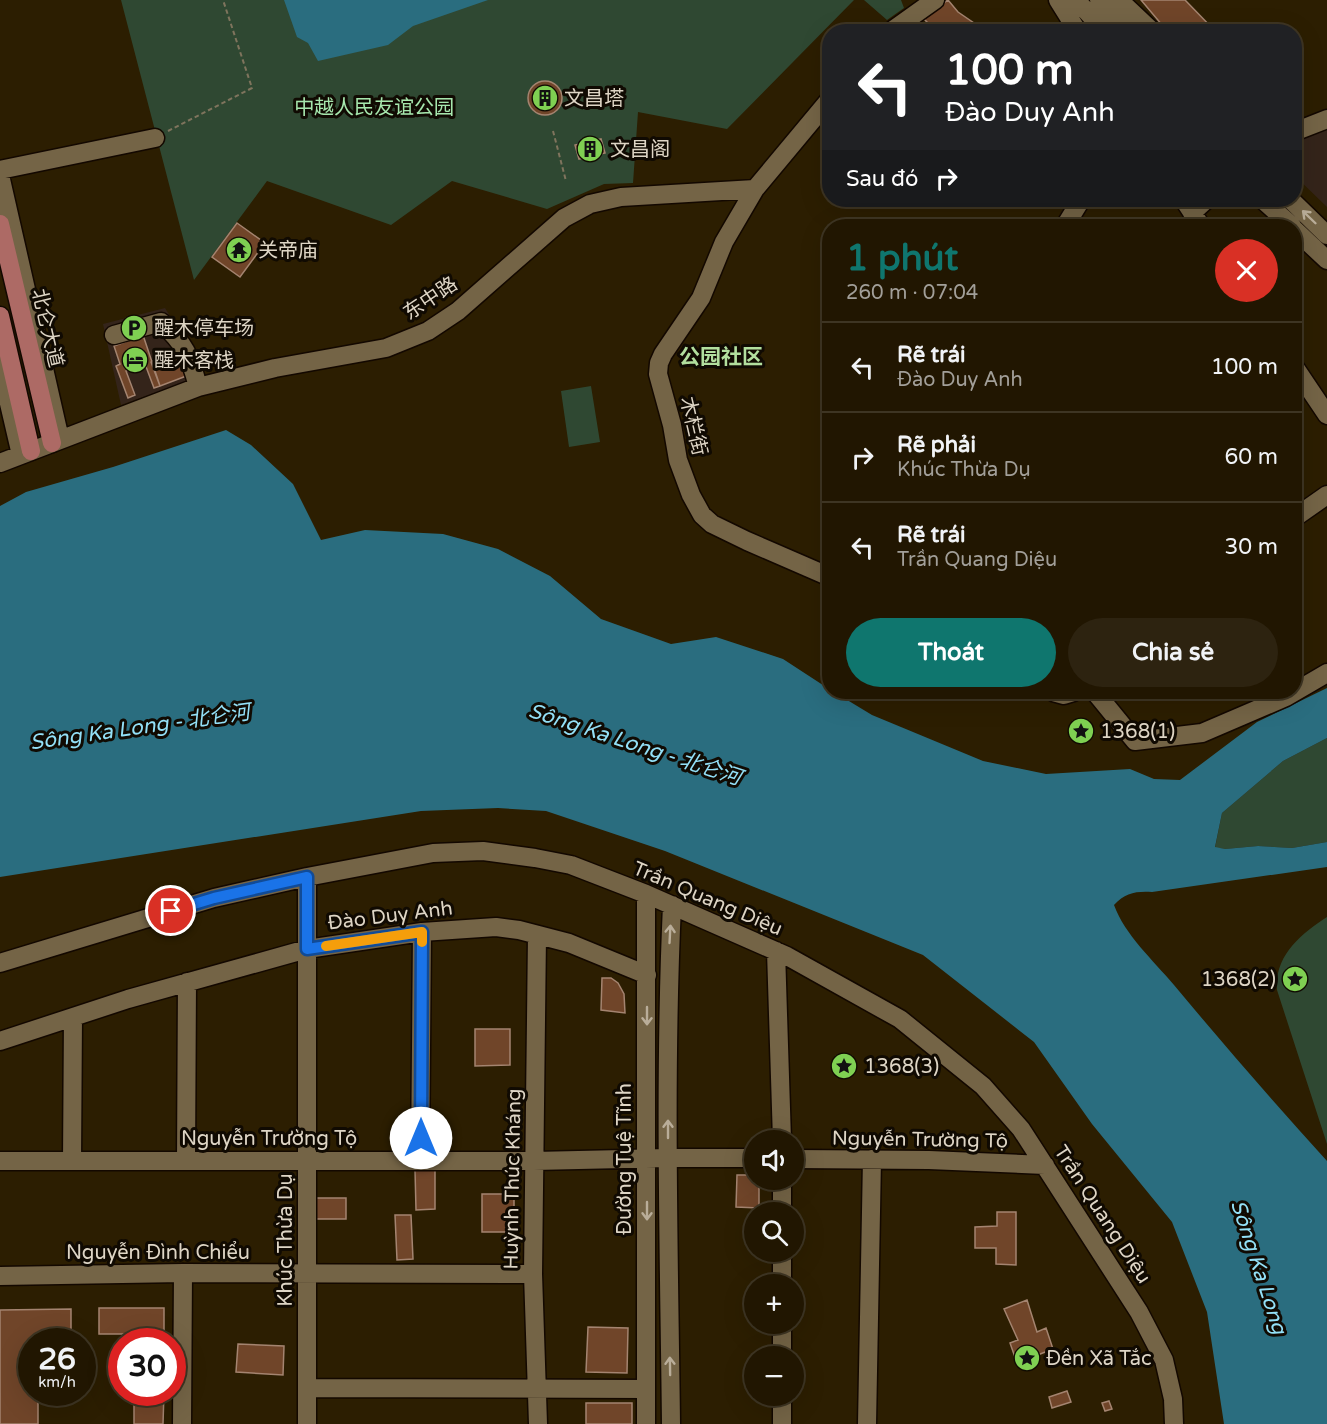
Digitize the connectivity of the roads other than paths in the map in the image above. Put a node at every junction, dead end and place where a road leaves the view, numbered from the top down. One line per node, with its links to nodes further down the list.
1 (935, 0): 6 (street)
2 (1058, 0): 7 (street)
3 (1076, 0): 8 (street)
4 (1099, 0): 9 (street)
5 (1119, 0): 10 (street)
6 (901, 24)
7 (1073, 24)
8 (1098, 24)
9 (1122, 24)
10 (1144, 24)
11 (822, 108): 17 (street)
12 (1327, 119): 13 (street)
13 (1302, 129)
14 (155, 138): 15 (street)
15 (0, 170)
16 (0, 176): 31 (street)
17 (754, 189): 29 (street, 东中路); 36 (street, 木栏街)
18 (1271, 207): 20 (street)
19 (1298, 207): 22 (street, one-way to 19)
20 (1284, 219)
21 (0, 224): 31 (main road, 北仑大道)
22 (1327, 235)
23 (1302, 236): 24 (street)
24 (1327, 260)
25 (0, 316): 32 (main road)
26 (114, 335): 29 (street)
27 (0, 365): 32 (street)
28 (1302, 378): 30 (street)
29 (198, 387): 31 (street, 东中路)
30 (1327, 415)
31 (56, 441): 32 (street, 东中路)
32 (26, 453): 33 (street, 东中路)
33 (0, 463)
34 (1327, 495): 35 (street)
35 (1302, 512)
36 (822, 573)
37 (1327, 673): 38 (street)
38 (1302, 688)
39 (1101, 699): 40 (street)
40 (1281, 699)
41 (307, 877): 42 (street, Trần Quang Diệu); 46 (street, Khúc Thừa Dụ); 48 (street, Trần Quang Diệu)
42 (646, 894): 43 (street, Trần Quang Diệu); 49 (street, Đường Tuệ Tĩnh)
43 (672, 905): 47 (street, Trần Quang Diệu); 55 (street, one-way to 43)
44 (422, 932): 45 (street, Đào Duy Anh); 46 (street, Đào Duy Anh); 63 (street)
45 (537, 935): 49 (street, Đào Duy Anh); 64 (street, Huỳnh Thúc Kháng)
46 (307, 949): 50 (street, Đào Duy Anh); 62 (street, Khúc Thừa Dụ)
47 (776, 951): 53 (street); 65 (street, Trần Quang Diệu)
48 (0, 963)
49 (647, 975): 54 (street, Đường Tuệ Tĩnh, one-way to 54)
50 (187, 982): 51 (street, Đào Duy Anh); 61 (street)
51 (73, 1017): 52 (street, Đào Duy Anh); 60 (street)
52 (0, 1041)
53 (782, 1130)
54 (646, 1158): 55 (street, Nguyễn Trường Tộ); 64 (street, Nguyễn Trường Tộ); 72 (street, Đường Tuệ Tĩnh, one-way to 72)
55 (668, 1158): 56 (street, Nguyễn Trường Tộ); 78 (street, one-way to 55)
56 (744, 1158)
57 (804, 1159): 58 (street, Nguyễn Trường Tộ)
58 (872, 1159): 65 (street, Nguyễn Trường Tộ); 80 (street)
59 (0, 1161): 60 (street, Nguyễn Trường Tộ)
60 (72, 1161): 61 (street, Nguyễn Trường Tộ)
61 (186, 1161): 62 (street, Nguyễn Trường Tộ)
62 (307, 1161): 63 (street, Nguyễn Trường Tộ); 67 (street, Khúc Thừa Dụ)
63 (420, 1161): 64 (street, Nguyễn Trường Tộ)
64 (534, 1161): 68 (street, Huỳnh Thúc Kháng)
65 (1045, 1165): 81 (street, Trần Quang Diệu)
66 (183, 1273): 67 (street, Nguyễn Đình Chiểu); 69 (street, Nguyễn Đình Chiểu); 74 (street)
67 (307, 1274): 68 (street, Nguyễn Đình Chiểu); 70 (street, Khúc Thừa Dụ)
68 (533, 1274): 71 (street, Huỳnh Thúc Kháng)
69 (0, 1276)
70 (307, 1388): 71 (street); 75 (street, Khúc Thừa Dụ)
71 (536, 1388): 72 (street); 76 (street, Huỳnh Thúc Kháng)
72 (646, 1389): 77 (street, Đường Tuệ Tĩnh)
73 (782, 1406): 79 (street)
74 (183, 1424)
75 (307, 1424)
76 (538, 1424)
77 (646, 1424)
78 (671, 1424)
79 (782, 1424)
80 (867, 1424)
81 (1174, 1424)

